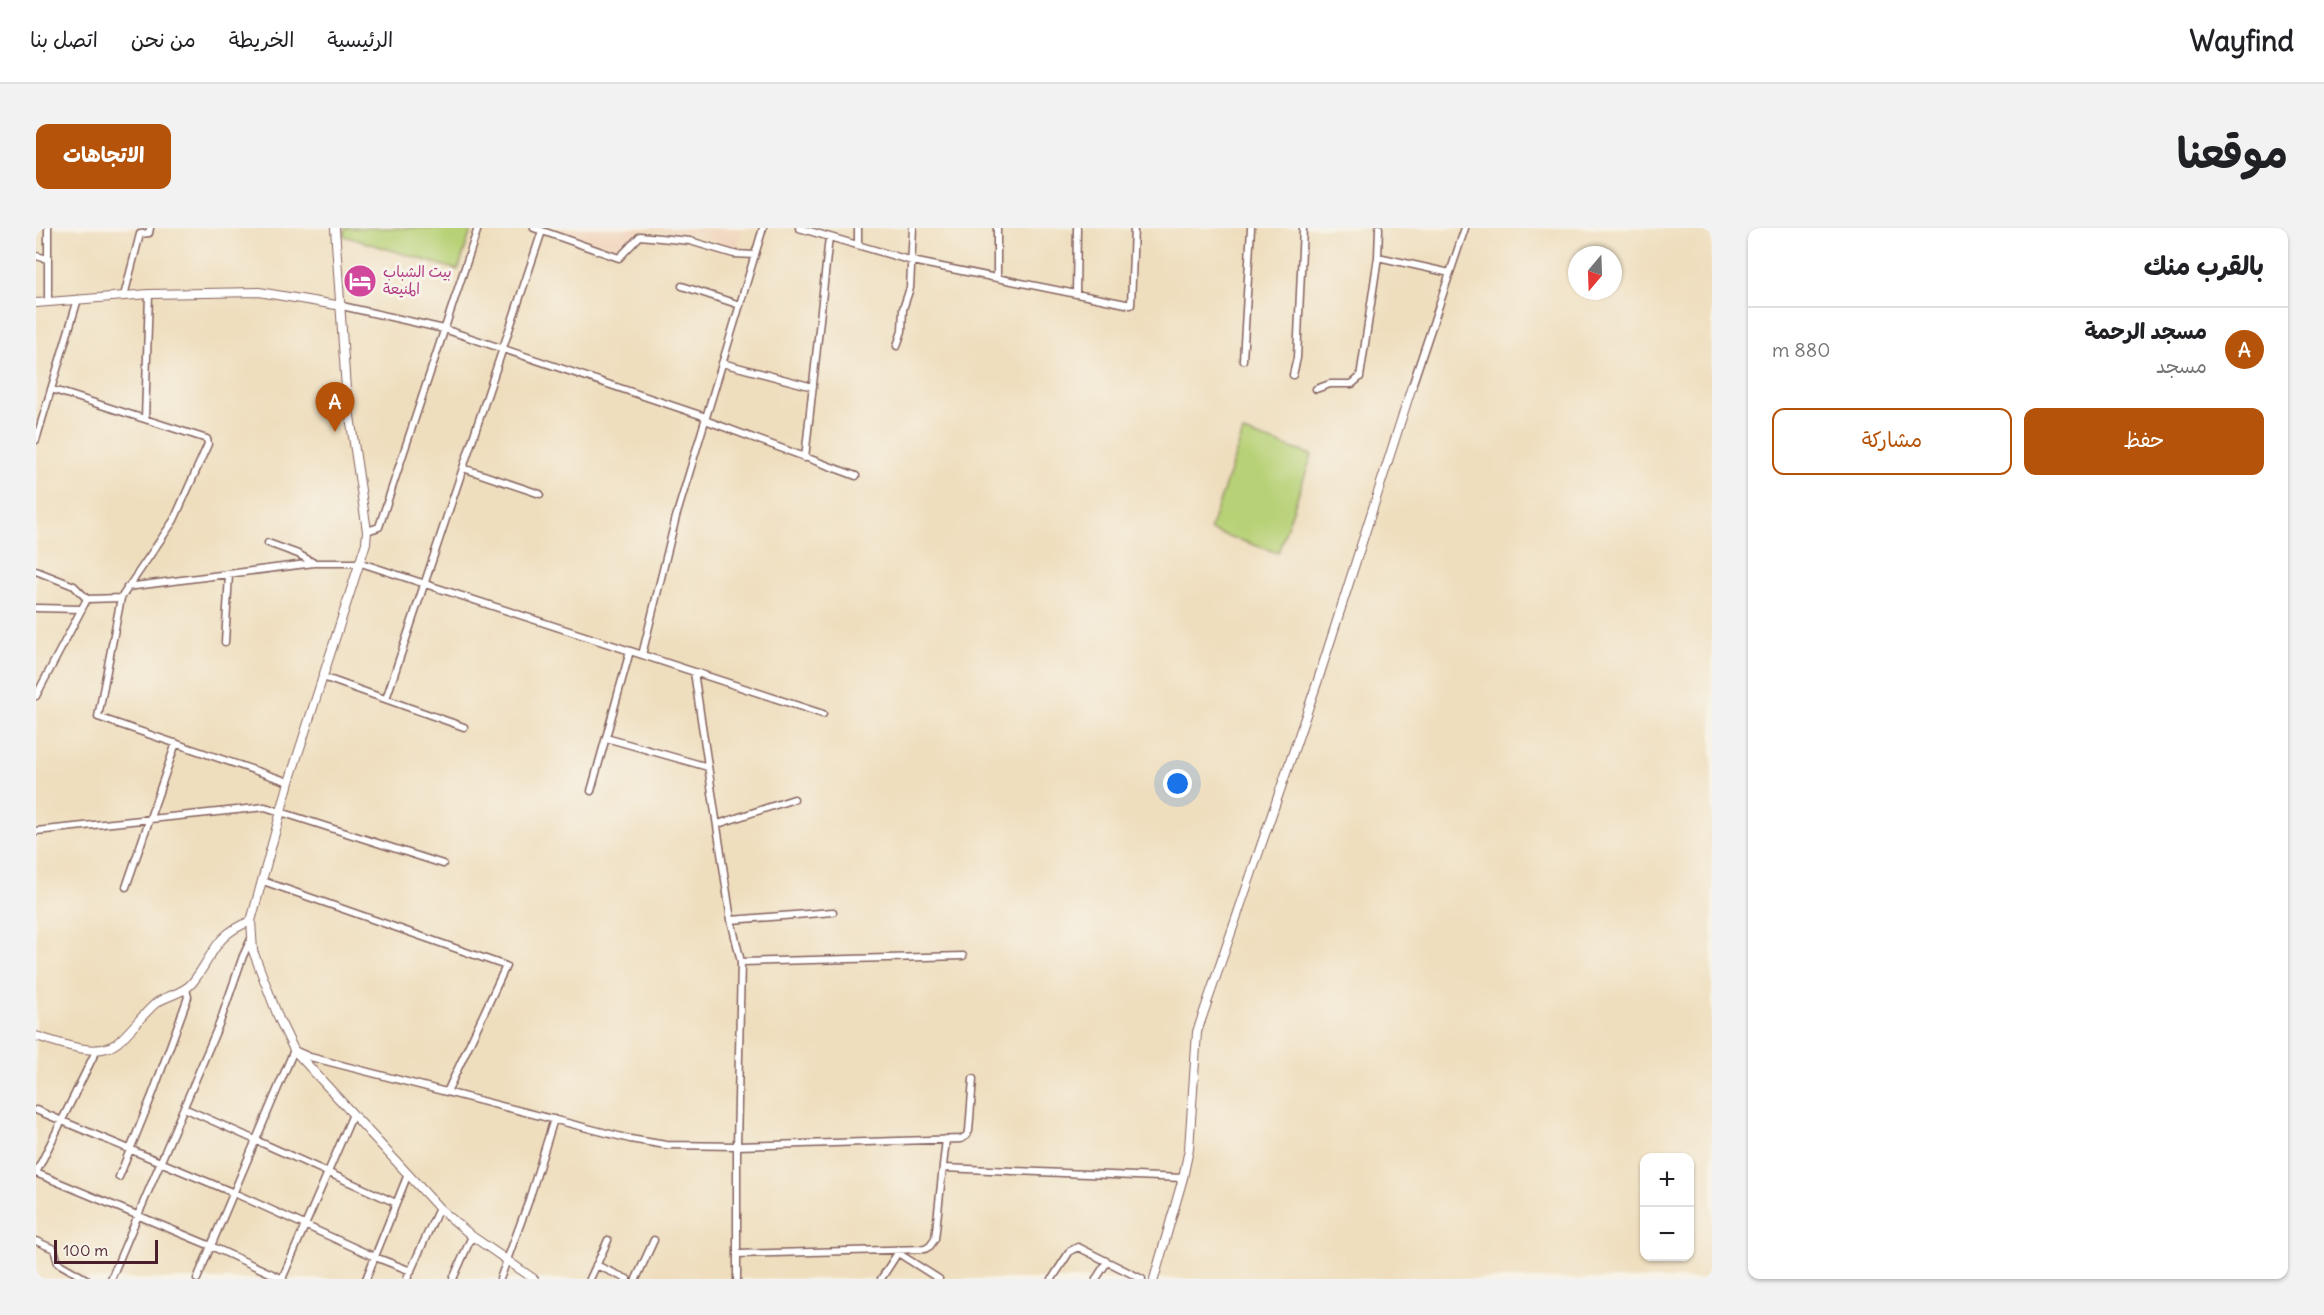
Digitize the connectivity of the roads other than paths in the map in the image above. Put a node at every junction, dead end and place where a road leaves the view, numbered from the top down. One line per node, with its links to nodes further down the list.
1 (48, 228): 23 (street)
2 (150, 228): 30 (street)
3 (335, 228): 35 (street)
4 (478, 228): 36 (street)
5 (534, 228): 17 (street)
6 (763, 228): 20 (street)
7 (799, 228): 18 (street)
8 (858, 228): 19 (street)
9 (913, 228): 24 (street)
10 (997, 228): 26 (street)
11 (1077, 228): 29 (street)
12 (1134, 228): 29 (street)
13 (1251, 228): 39 (street)
14 (1303, 228): 41 (street)
15 (1379, 228): 22 (street)
16 (1465, 228): 25 (street)
17 (543, 231): 20 (street); 38 (street)
18 (830, 237): 19 (street); 43 (street)
19 (858, 245): 24 (street)
20 (755, 255): 34 (street)
21 (36, 256): 23 (street)
22 (1378, 257): 25 (street); 45 (street)
23 (48, 259): 32 (street)
24 (912, 261): 26 (street); 37 (street)
25 (1450, 273): 42 (street)
26 (997, 278): 29 (street)
27 (682, 286): 34 (street)
28 (149, 294): 30 (street); 35 (street); 47 (street)
29 (1076, 294)
30 (124, 296): 31 (street)
31 (78, 299): 32 (street); 44 (street)
32 (48, 302): 33 (street)
33 (36, 303)
34 (740, 305): 40 (street)
35 (342, 306): 36 (street); 53 (street)
36 (444, 329): 38 (street); 53 (street)
37 (897, 346)
38 (503, 349): 46 (street); 50 (street)
39 (1243, 360)
40 (722, 363): 43 (street); 46 (street)
41 (1293, 375)
42 (1412, 386): 113 (street)
43 (813, 387): 49 (street)
44 (51, 389): 47 (street); 48 (street)
45 (1317, 389)
46 (706, 418): 49 (street); 67 (street)
47 (145, 419): 60 (street)
48 (36, 440)
49 (805, 458): 51 (street)
50 (463, 468): 52 (street); 59 (street)
51 (856, 476)
52 (540, 494)
53 (367, 531): 56 (street)
54 (268, 543): 55 (street)
55 (314, 563): 56 (street); 58 (street)
56 (361, 563): 59 (street); 69 (street)
57 (36, 572): 62 (street)
58 (229, 574): 60 (street); 65 (street)
59 (424, 584): 66 (street); 71 (street)
60 (127, 587): 61 (street)
61 (121, 598): 62 (street); 75 (street)
62 (87, 599): 64 (street)
63 (36, 608): 64 (street)
64 (81, 609): 70 (street)
65 (225, 642)
66 (630, 651): 67 (street); 74 (street)
67 (642, 655): 68 (street)
68 (694, 672): 72 (street); 76 (street)
69 (323, 677): 71 (street); 77 (street)
70 (36, 696)
71 (386, 699): 73 (street)
72 (823, 714)
73 (464, 726)
74 (606, 738): 76 (street); 78 (street)
75 (177, 743): 77 (street); 81 (street)
76 (708, 767): 82 (street)
77 (289, 782): 80 (street)
78 (591, 791)
79 (794, 799): 82 (street)
80 (281, 812): 81 (street); 84 (street); 85 (street)
81 (150, 818): 83 (street); 86 (street)
82 (718, 824): 88 (street)
83 (36, 831)
84 (443, 864)
85 (263, 881): 89 (street); 98 (street)
86 (126, 887)
87 (833, 912): 88 (street)
88 (731, 920): 92 (street)
89 (251, 921): 90 (street); 93 (street)
90 (251, 939): 96 (street); 99 (street)
91 (963, 956): 92 (street)
92 (741, 962): 106 (street)
93 (186, 989): 95 (street); 107 (street)
94 (36, 1036): 95 (street)
95 (97, 1049): 103 (street)
96 (294, 1050): 98 (street); 101 (street); 105 (street)
97 (973, 1079): 104 (street)
98 (447, 1092): 102 (street)
99 (184, 1108): 105 (street); 108 (street)
100 (36, 1110): 103 (street)
101 (352, 1114): 110 (street); 111 (street)
102 (554, 1119): 106 (street); 127 (street)
103 (62, 1120): 107 (street); 117 (street)
104 (946, 1139): 106 (street); 109 (street)
105 (256, 1140): 110 (street); 114 (street)
106 (737, 1146): 125 (street)
107 (130, 1149): 108 (street); 112 (street)
108 (161, 1162): 114 (street); 117 (street)
109 (944, 1168): 113 (street); 124 (street)
110 (328, 1173): 115 (street); 118 (street)
111 (408, 1174): 115 (street); 116 (street)
112 (119, 1177)
113 (1183, 1178): 149 (street)
114 (234, 1193): 118 (street); 123 (street)
115 (396, 1203): 126 (street)
116 (439, 1208): 119 (street); 130 (street)
117 (138, 1217): 123 (street); 132 (street)
118 (305, 1226): 126 (street); 134 (street)
119 (472, 1236): 127 (street); 137 (street)
120 (608, 1240): 129 (street)
121 (654, 1240): 142 (street)
122 (36, 1241): 131 (street)
123 (211, 1246): 133 (street); 134 (street)
124 (899, 1250): 125 (street); 144 (street); 145 (street)
125 (738, 1254): 143 (street)
126 (375, 1257): 130 (street); 135 (street)
127 (508, 1261): 138 (street); 139 (street)
128 (1107, 1262): 146 (street); 147 (street); 148 (street)
129 (596, 1265): 140 (street); 141 (street)
130 (411, 1271): 136 (street)
131 (86, 1279)
132 (111, 1279)
133 (197, 1279)
134 (282, 1279)
135 (366, 1279)
136 (407, 1279)
137 (453, 1279)
138 (500, 1279)
139 (534, 1279)
140 (590, 1279)
141 (627, 1279)
142 (636, 1279)
143 (737, 1279)
144 (882, 1279)
145 (939, 1279)
146 (1052, 1279)
147 (1096, 1279)
148 (1142, 1279)
149 (1154, 1279)

